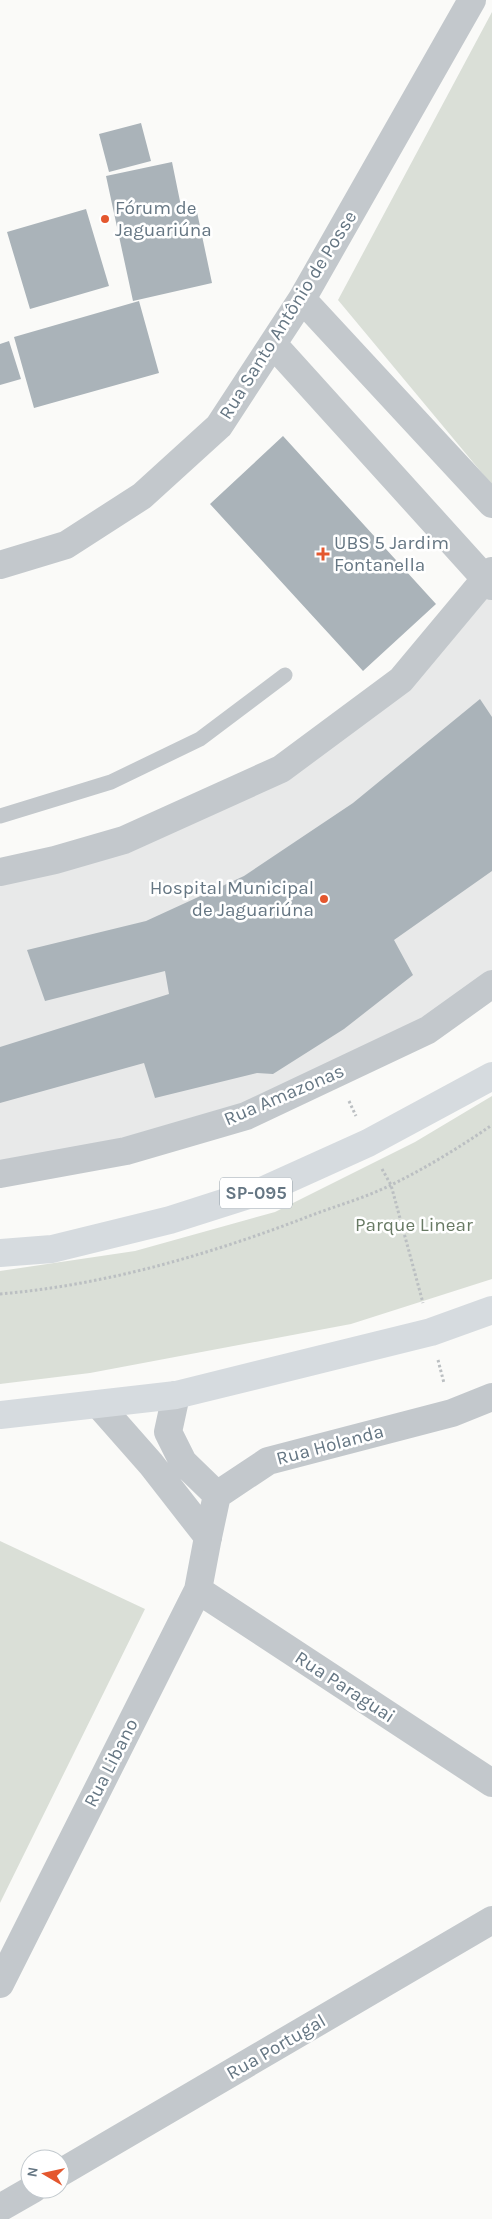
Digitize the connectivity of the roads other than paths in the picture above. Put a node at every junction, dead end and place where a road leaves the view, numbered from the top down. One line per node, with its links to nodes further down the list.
1 (472, 0): 2 (street, Rua Santo Antônio de Posse)
2 (302, 299): 3 (street, Rua Santo Antônio de Posse); 4 (street)
3 (273, 344): 5 (street, Rua Santo Antônio de Posse); 6 (street)
4 (492, 504)
5 (0, 565)
6 (490, 578): 9 (street)
7 (285, 675): 8 (lane)
8 (0, 816)
9 (0, 872)
10 (492, 984): 12 (street, Rua Amazonas)
11 (492, 1076): 13 (main road, SP-095)
12 (0, 1174)
13 (0, 1253)
14 (492, 1310): 15 (main road)
15 (176, 1395): 17 (main road); 19 (street)
16 (492, 1398): 19 (street, Rua Holanda)
17 (99, 1405): 18 (main road); 20 (street)
18 (0, 1415)
19 (217, 1495): 20 (street)
20 (208, 1537): 21 (street, Rua Libano)
21 (198, 1590): 22 (street, Rua Paraguai); 24 (street, Rua Libano)
22 (492, 1783)
23 (492, 1920): 25 (street, Rua Portugal)
24 (0, 1984)
25 (70, 2167)
26 (20, 2196): 27 (street)
27 (0, 2208)

